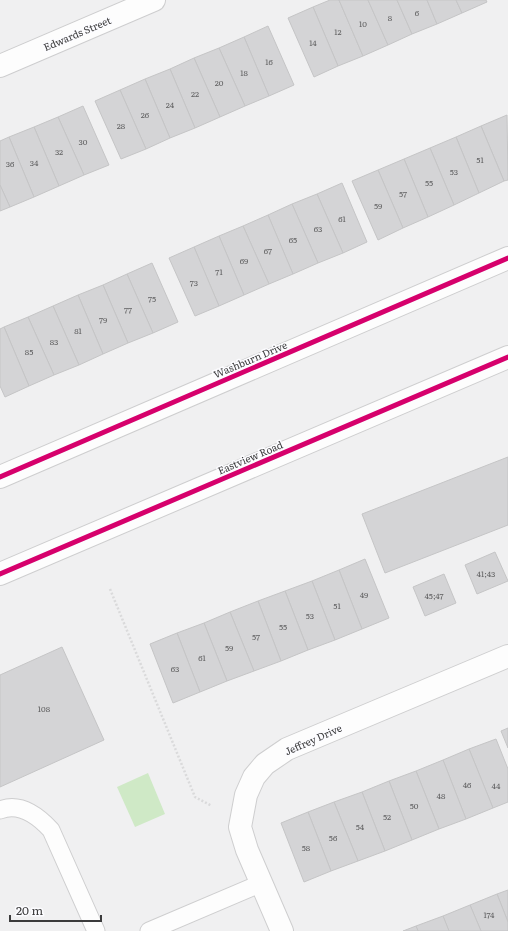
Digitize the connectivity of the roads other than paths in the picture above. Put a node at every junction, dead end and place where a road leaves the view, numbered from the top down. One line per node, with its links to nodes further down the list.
1 (154, 0): 2 (street, Edwards Street)
2 (131, 5): 3 (street, Edwards Street)
3 (0, 66)
4 (508, 258): 6 (street, Washburn Drive)
5 (508, 357): 7 (street, Eastview Road)
6 (0, 477)
7 (0, 574)
8 (508, 656): 10 (street, Jeffrey Drive)
9 (0, 810): 11 (lane)
10 (262, 882): 12 (lane); 13 (street, Jeffrey Drive)
11 (96, 931)
12 (149, 931)
13 (282, 931)

